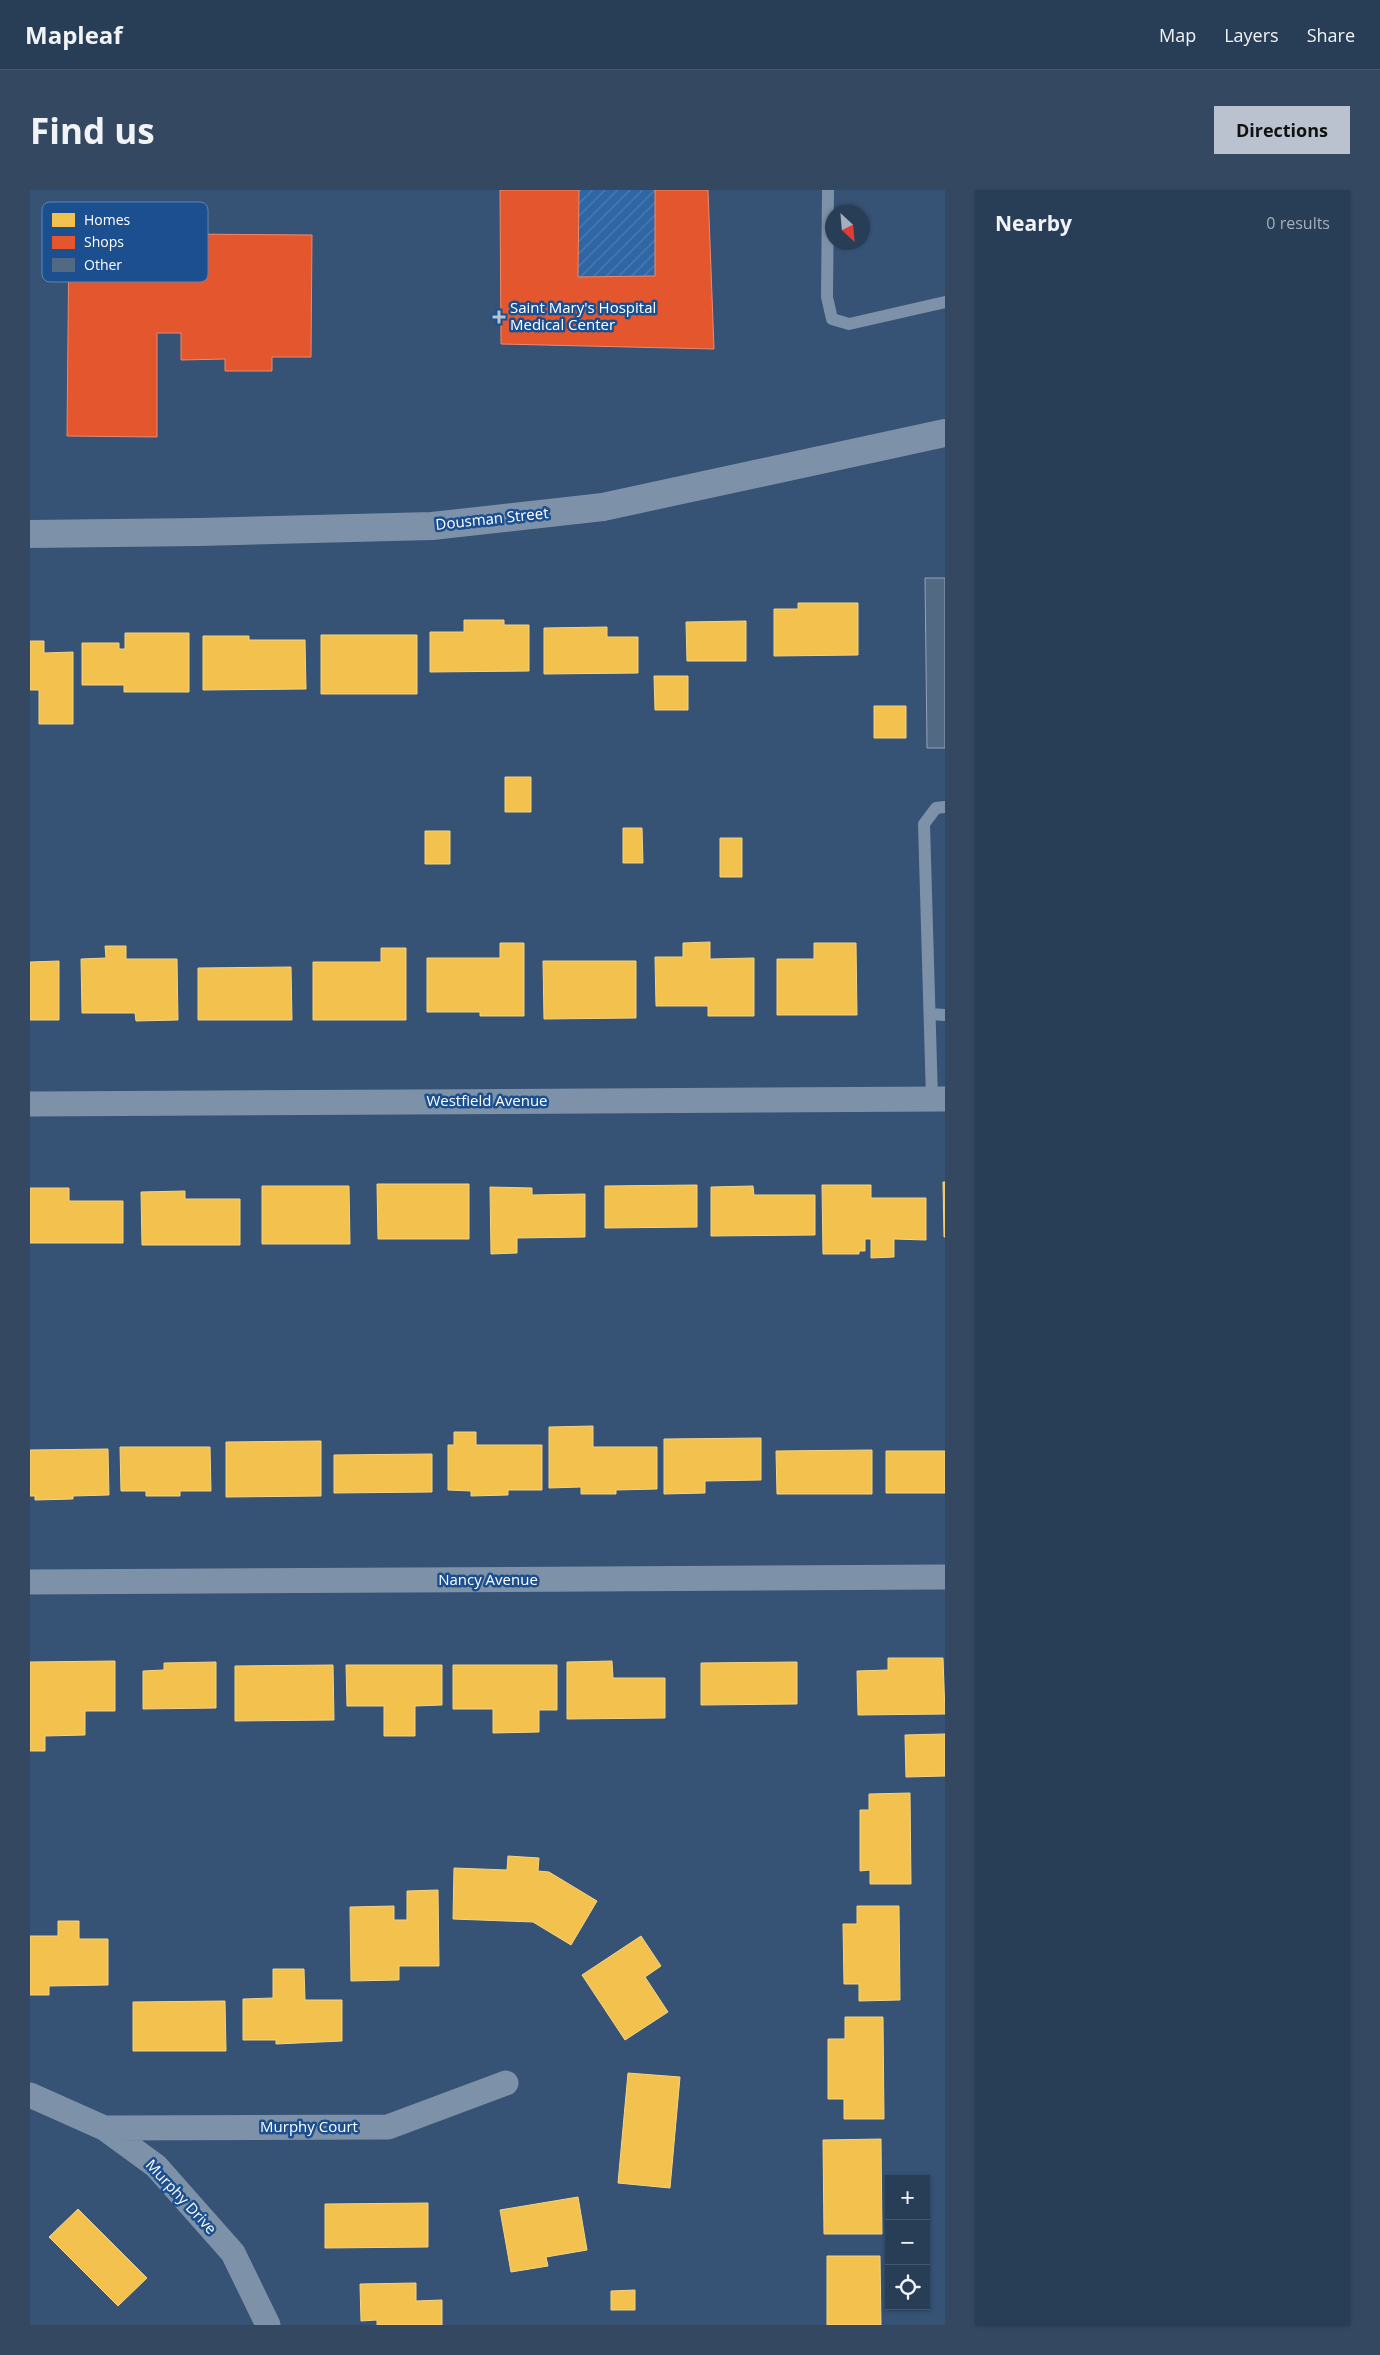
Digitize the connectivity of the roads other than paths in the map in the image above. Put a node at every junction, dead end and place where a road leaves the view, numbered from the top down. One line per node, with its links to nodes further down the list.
1 (828, 190): 2 (lane)
2 (945, 302)
3 (945, 433): 4 (street, Dousman Street)
4 (30, 534)
5 (945, 807): 6 (lane)
6 (930, 1014): 7 (lane); 8 (lane)
7 (945, 1014)
8 (939, 1099): 9 (street, Westfield Avenue)
9 (30, 1104)
10 (945, 1577): 11 (street, Nancy Avenue)
11 (30, 1582)
12 (506, 2083): 14 (street, Murphy Court)
13 (30, 2095): 14 (street, Murphy Drive)
14 (104, 2128): 15 (street, Murphy Drive)
15 (268, 2325)

